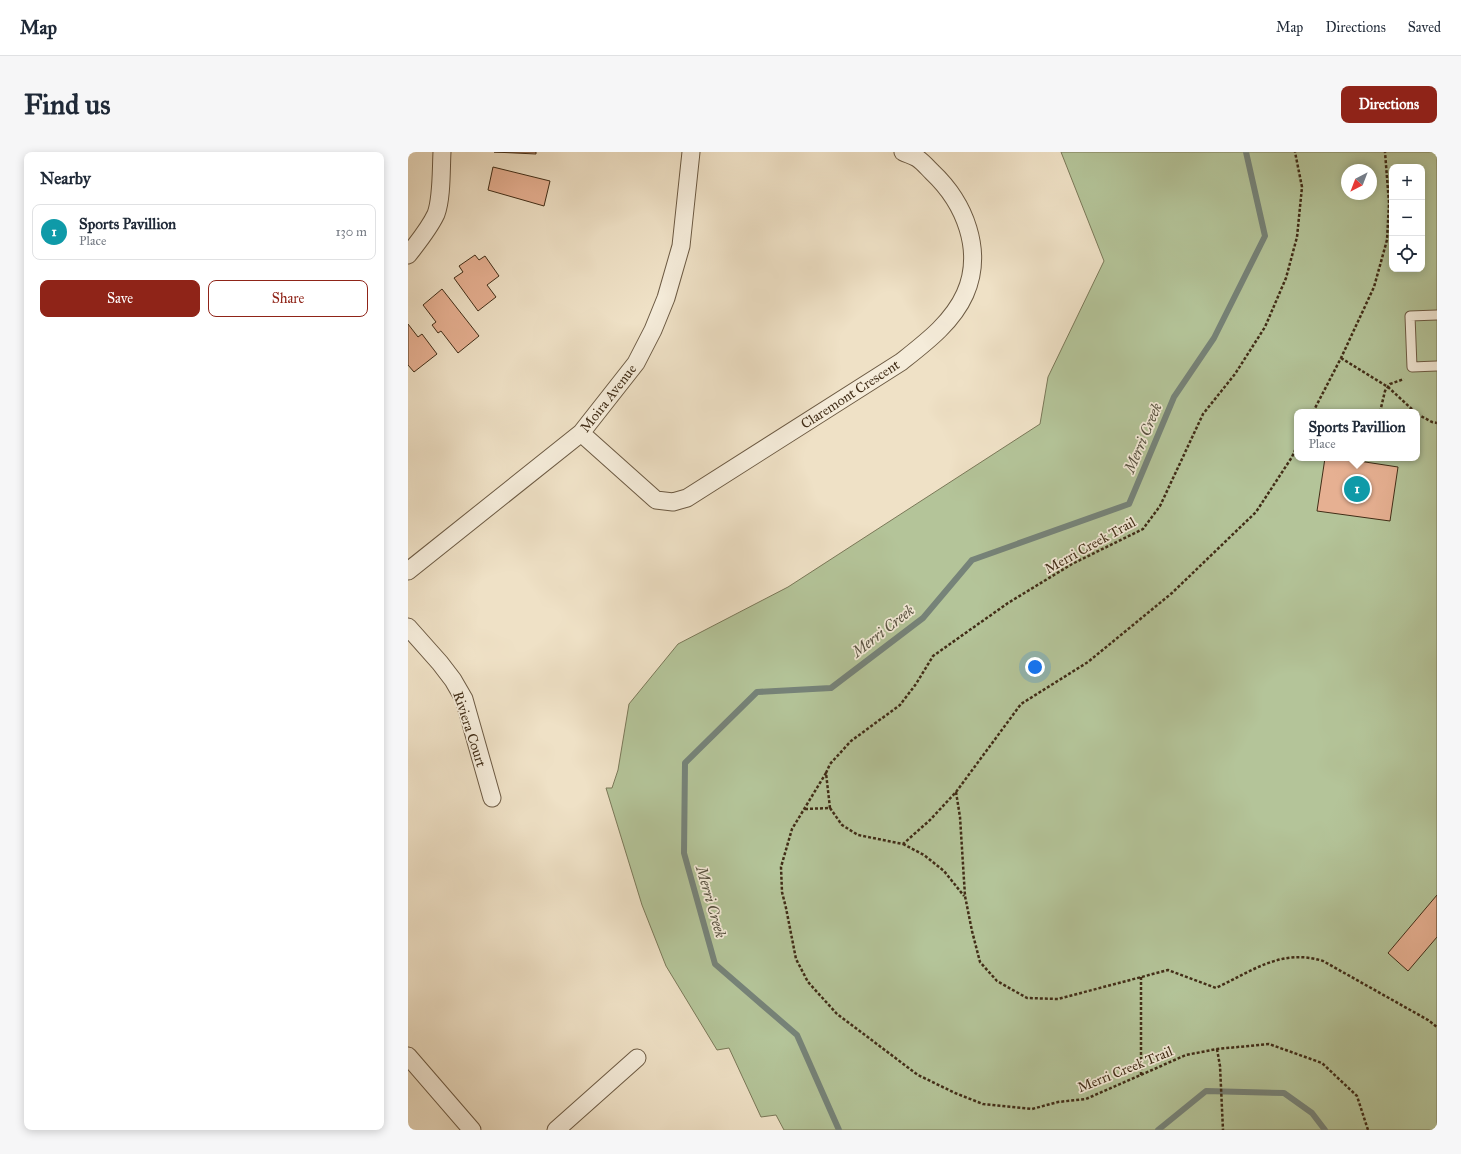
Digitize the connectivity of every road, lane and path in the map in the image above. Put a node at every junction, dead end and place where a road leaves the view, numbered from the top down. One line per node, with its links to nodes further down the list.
1 (442, 152): 6 (street)
2 (691, 152): 17 (street, Moira Avenue)
3 (903, 152): 17 (street, Claremont Crescent)
4 (1295, 152): 21 (path, Merri Creek Trail)
5 (1385, 152): 8 (path)
6 (408, 255)
7 (1437, 315): 9 (lane)
8 (1341, 358): 11 (path); 12 (path)
9 (1437, 366)
10 (1407, 379): 11 (path)
11 (1388, 387): 13 (path); 14 (path)
12 (1315, 409)
13 (1381, 409)
14 (1412, 409)
15 (1420, 415): 16 (path)
16 (1437, 423)
17 (581, 433): 19 (street, Moira Avenue)
18 (1294, 453): 22 (path)
19 (408, 570)
20 (408, 627): 23 (street, Riviera Court)
21 (826, 773): 24 (path); 25 (path, Merri Creek Trail)
22 (956, 792): 26 (path); 27 (path)
23 (492, 798)
24 (830, 808): 25 (path); 26 (path)
25 (804, 809): 33 (path, Merri Creek Trail)
26 (903, 844): 27 (path)
27 (964, 896): 28 (path)
28 (1141, 977): 29 (path); 33 (path)
29 (1437, 1027)
30 (1217, 1049): 33 (path, Merri Creek Trail); 36 (path); 37 (path, Merri Creek Trail)
31 (408, 1056): 34 (street)
32 (638, 1058): 35 (street)
33 (1141, 1075)
34 (472, 1130)
35 (556, 1130)
36 (1223, 1130)
37 (1368, 1130)

